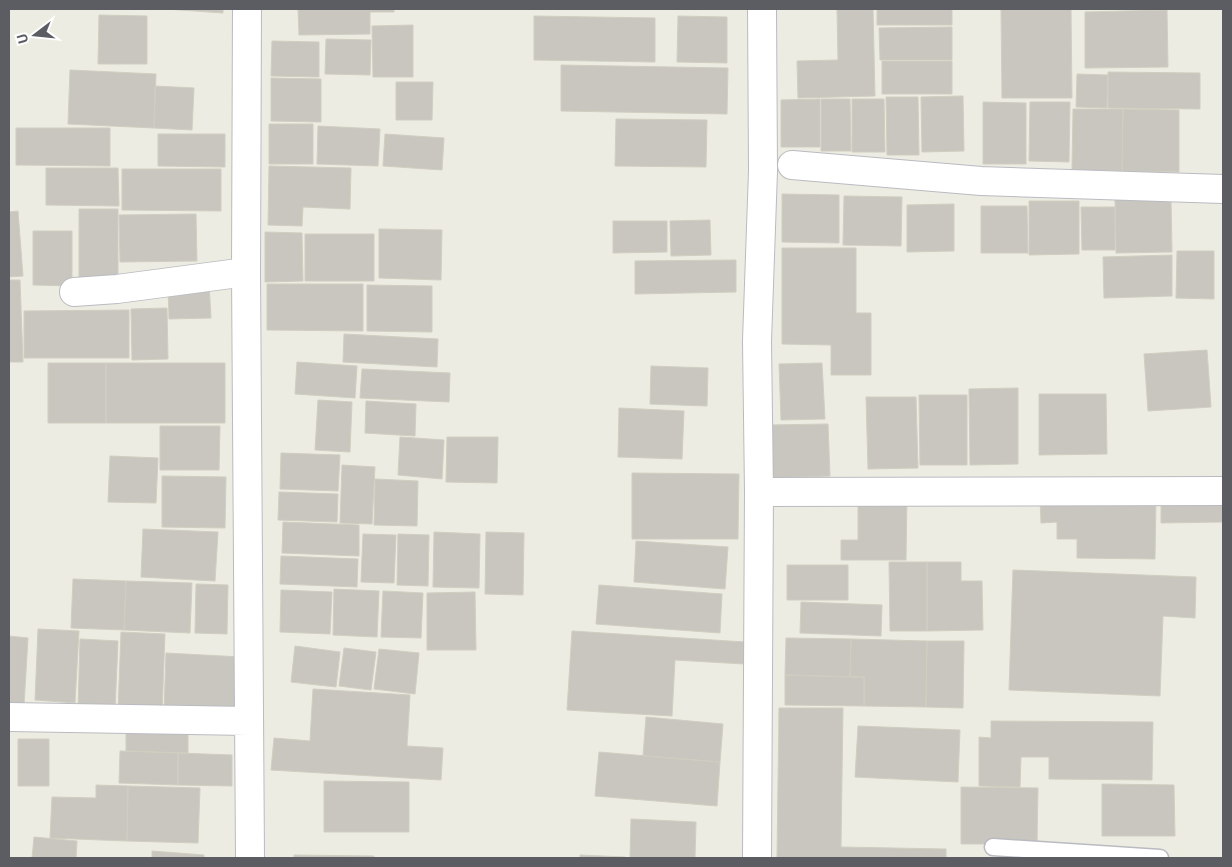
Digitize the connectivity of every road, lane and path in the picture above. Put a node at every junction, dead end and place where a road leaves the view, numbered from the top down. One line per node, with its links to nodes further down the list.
1 (247, 9): 5 (street)
2 (762, 9): 8 (street)
3 (792, 165): 4 (street)
4 (1223, 189)
5 (246, 272): 6 (street); 10 (street)
6 (74, 292)
7 (1223, 491): 8 (street)
8 (759, 492): 13 (street)
9 (9, 717): 10 (street)
10 (248, 721): 12 (street)
11 (993, 847): 14 (lane)
12 (250, 858)
13 (757, 858)
14 (1160, 858)

